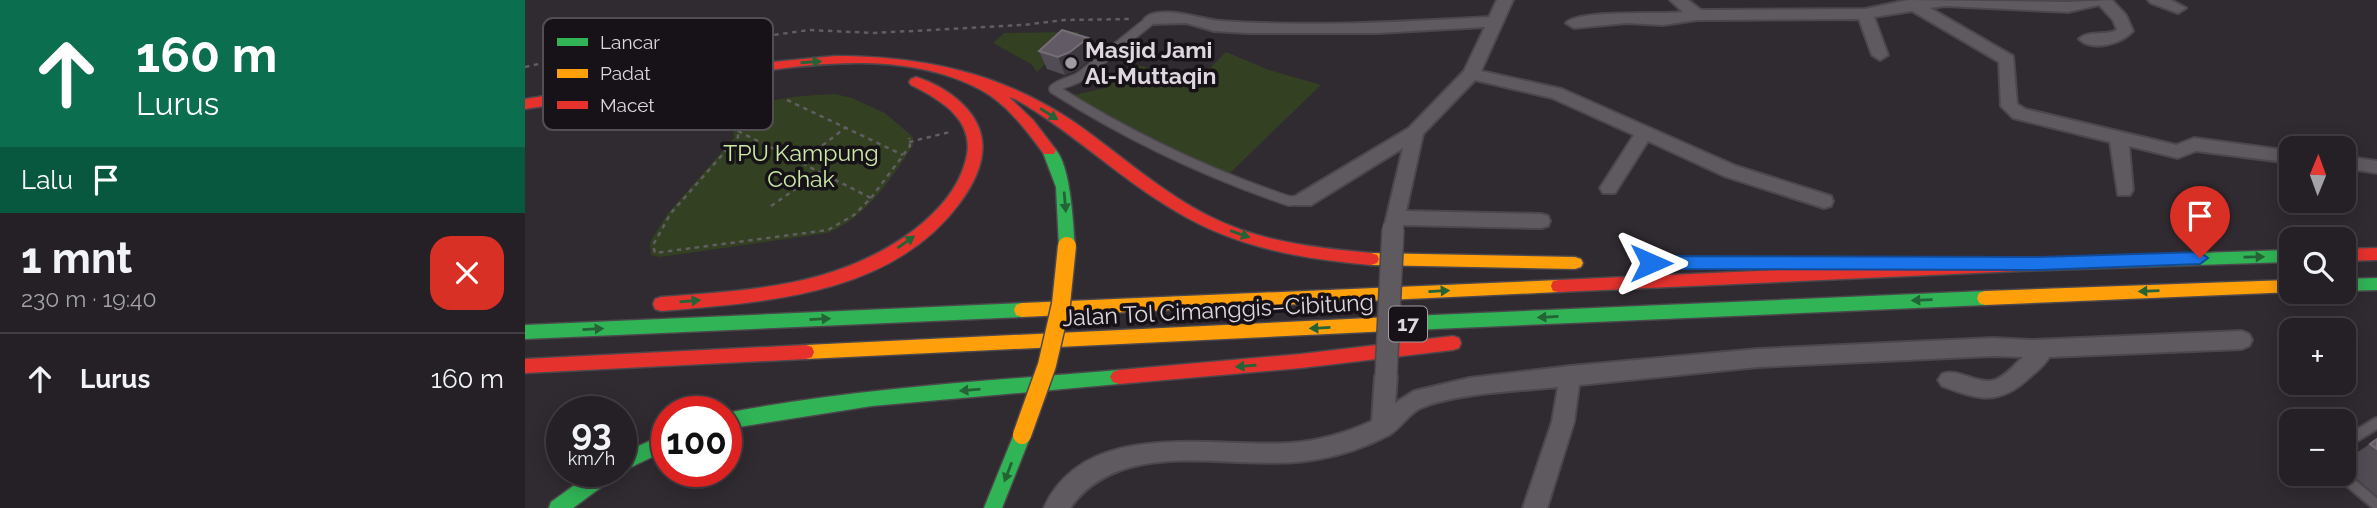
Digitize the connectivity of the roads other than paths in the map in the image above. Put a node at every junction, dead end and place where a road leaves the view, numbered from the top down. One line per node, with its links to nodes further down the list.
1 (1505, 0): 10 (street)
2 (1678, 0): 8 (street)
3 (2101, 0): 5 (street); 12 (street)
4 (2156, 0): 6 (street)
5 (1911, 4): 7 (street); 26 (street)
6 (2178, 8)
7 (1865, 13): 8 (street); 13 (street)
8 (1697, 15): 11 (street)
9 (1153, 19): 10 (street); 32 (lane)
10 (1493, 22): 15 (street)
11 (1574, 23)
12 (2087, 39)
13 (1880, 55)
14 (773, 67): 16 (highway, one-way to 16)
15 (1471, 74): 24 (street); 25 (street)
16 (964, 77): 39 (highway, one-way to 39); 67 (highway, one-way to 67, bridge)
17 (786, 81): 18 (highway)
18 (773, 83)
19 (543, 101): 21 (highway, one-way to 19)
20 (974, 101): 46 (highway, one-way to 20)
21 (525, 104)
22 (543, 116): 23 (highway)
23 (525, 119)
24 (1415, 132): 32 (street); 35 (street)
25 (1644, 134): 30 (street); 33 (street)
26 (2117, 137): 27 (street); 31 (street)
27 (2279, 155)
28 (2356, 164): 29 (street)
29 (2377, 167)
30 (1609, 188)
31 (2124, 190)
32 (1304, 200)
33 (1824, 201)
34 (1541, 221): 35 (street)
35 (1394, 224): 61 (street, bridge)
36 (2356, 254): 37 (highway)
37 (2377, 254)
38 (2279, 256): 41 (highway, Jalan Tol Cimanggis–Cibitung / 17, one-way to 38)
39 (1595, 262)
40 (1706, 263): 41 (highway)
41 (2039, 264): 50 (highway, Jalan Tol Cimanggis–Cibitung / 17, one-way to 41)
42 (2377, 284): 43 (highway)
43 (2356, 285)
44 (2279, 286): 47 (highway, Jalan Tol Cimanggis–Cibitung / 17, one-way to 47)
45 (1039, 295): 58 (highway)
46 (644, 306)
47 (1752, 307): 51 (highway); 55 (highway, Jalan Tol Cimanggis–Cibitung / 17, one-way to 55)
48 (551, 314): 49 (highway)
49 (525, 317)
50 (525, 332)
51 (1519, 335)
52 (2242, 340): 54 (street)
53 (1465, 341): 59 (highway, one-way to 59)
54 (2042, 358): 56 (street); 57 (street)
55 (525, 366)
56 (1570, 375): 61 (street); 69 (street)
57 (1949, 380)
58 (1011, 402)
59 (742, 418)
60 (2377, 424): 62 (lane)
61 (1383, 427): 68 (street)
62 (2356, 436)
63 (2354, 486): 65 (lane)
64 (586, 487): 66 (highway)
65 (2377, 505)
66 (558, 508)
67 (993, 508)
68 (1056, 508)
69 (1535, 508)

